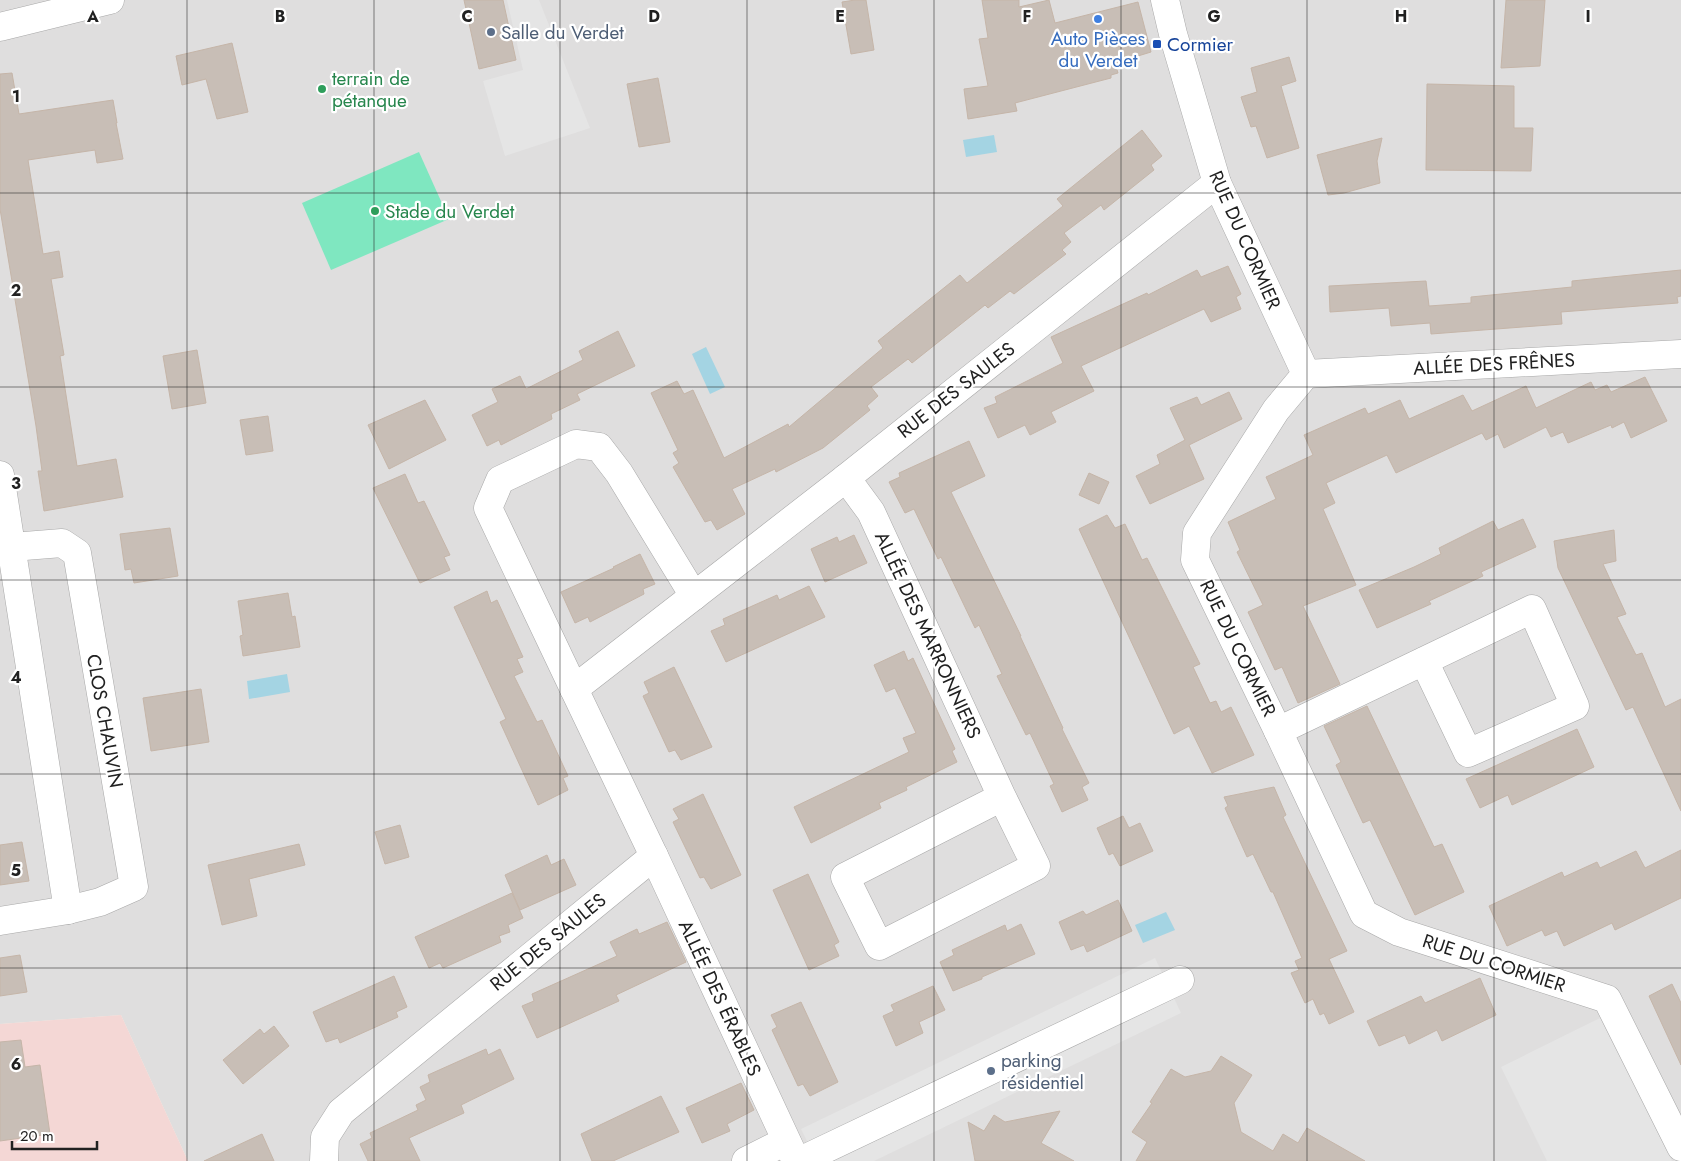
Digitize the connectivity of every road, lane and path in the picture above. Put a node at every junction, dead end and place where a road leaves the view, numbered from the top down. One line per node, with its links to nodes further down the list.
1 (110, 0): 3 (street)
2 (1165, 0): 4 (street, RUE DU CORMIER)
3 (0, 27)
4 (1217, 183): 6 (street, RUE DU CORMIER); 8 (street, RUE DES SAULES)
5 (1681, 354): 6 (street, ALLÉE DES FRÊNES)
6 (1306, 374): 13 (street, RUE DU CORMIER)
7 (0, 475): 9 (street)
8 (846, 478): 10 (street, RUE DES SAULES); 14 (street, ALLÉE DES MARRONNIERS)
9 (12, 547): 16 (street); 16 (street, CLOS CHAUVIN)
10 (694, 596): 12 (street, RUE DES SAULES); 12 (street)
11 (1424, 661): 11 (street); 13 (street)
12 (574, 689): 15 (street)
13 (1278, 731): 19 (street, RUE DU CORMIER)
14 (1002, 797): 14 (street, ALLÉE DES MARRONNIERS)
15 (654, 856): 20 (street, ALLÉE DES ÉRABLES); 21 (street, RUE DES SAULES)
16 (68, 910): 17 (street, CLOS CHAUVIN)
17 (0, 921)
18 (1180, 980): 20 (street)
19 (1681, 1147)
20 (794, 1154): 22 (street)
21 (324, 1161)
22 (746, 1161)

